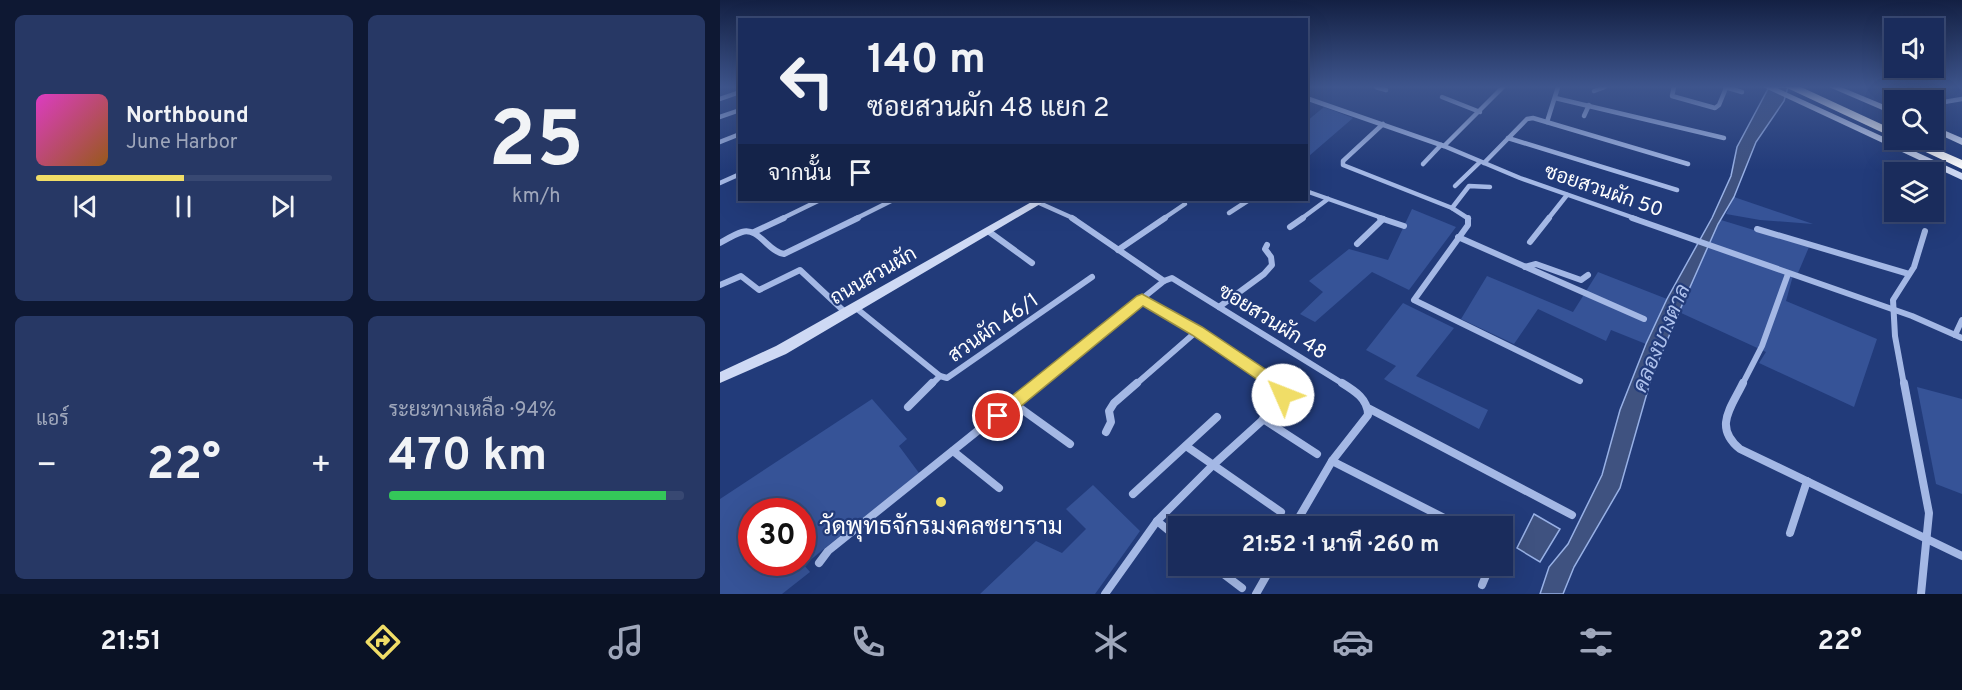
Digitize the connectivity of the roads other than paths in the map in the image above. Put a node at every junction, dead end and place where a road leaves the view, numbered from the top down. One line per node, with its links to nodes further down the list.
1 (1356, 115): 10 (street, ซอยสวนผัก 50)
2 (1477, 115): 18 (street)
3 (1549, 115): 9 (street)
4 (1629, 115): 15 (street)
5 (1845, 115): 27 (main road)
6 (1851, 115): 11 (highway)
7 (1866, 115): 8 (highway)
8 (1884, 121)
9 (1547, 122): 14 (street); 24 (street)
10 (1383, 124): 18 (street, ซอยสวนผัก 50); 40 (street)
11 (1884, 129)
12 (1944, 134): 17 (main road)
13 (738, 135): 16 (street)
14 (1508, 138): 22 (street); 31 (street)
15 (1724, 138)
16 (720, 142)
17 (1962, 142)
18 (1443, 146): 22 (street, ซอยสวนผัก 50); 23 (street)
19 (1944, 146): 21 (highway)
20 (1928, 150): 25 (highway)
21 (1962, 154)
22 (1482, 163): 29 (street); 33 (street, ซอยสวนผัก 50)
23 (1423, 164)
24 (1688, 164)
25 (1962, 165)
26 (738, 175): 28 (street)
27 (1962, 177)
28 (720, 183)
29 (1455, 186)
30 (1490, 187): 40 (street)
31 (1677, 190)
32 (1308, 192): 34 (street)
33 (1567, 195): 50 (street); 57 (street, ซอยสวนผัก 50)
34 (1328, 200): 42 (street); 44 (street)
35 (818, 201): 48 (street)
36 (891, 201): 48 (street)
37 (1039, 201): 46 (main road, ถนนสวนผัก); 54 (street, ซอยสวนผัก 48)
38 (1247, 201): 41 (street)
39 (1185, 204): 54 (street)
40 (1452, 208): 49 (street)
41 (1229, 213)
42 (1383, 219): 43 (street); 53 (street)
43 (1404, 226)
44 (1290, 227)
45 (1757, 230): 58 (street)
46 (987, 231): 55 (street); 66 (main road, ถนนสวนผัก)
47 (1925, 231): 58 (street)
48 (754, 232): 51 (street)
49 (1458, 237): 56 (street); 73 (street)
50 (1530, 242)
51 (720, 243)
52 (1267, 244): 64 (street)
53 (1357, 244)
54 (1118, 250): 61 (street, ซอยสวนผัก 48)
55 (1032, 262)
56 (1525, 267): 59 (street); 67 (street)
57 (1788, 274): 65 (street, ซอยสวนผัก 50); 86 (street)
58 (1910, 274): 65 (street)
59 (1588, 275)
60 (1092, 277): 71 (street, สวนผัก 46/1)
61 (1164, 281): 63 (street); 64 (street, ซอยสวนผัก 48)
62 (720, 285): 66 (street, สวนผัก 46/1)
63 (1142, 299): 69 (street); 74 (street)
64 (1219, 307): 76 (street, ซอยสวนผัก 48)
65 (1892, 309): 70 (street, ซอยสวนผัก 50); 96 (street)
66 (851, 311): 71 (street, สวนผัก 46/1); 72 (main road, ถนนสวนผัก)
67 (1644, 319)
68 (1962, 320): 70 (street)
69 (1197, 331): 78 (street); 79 (street)
70 (1958, 336)
71 (940, 376): 75 (street)
72 (720, 378)
73 (1580, 381)
74 (1013, 403): 80 (street); 82 (street)
75 (908, 407)
76 (1368, 408): 84 (street); 90 (street, ซอยสวนผัก 48)
77 (1217, 417): 81 (street)
78 (1263, 419): 83 (street); 85 (street)
79 (1106, 432)
80 (1070, 444)
81 (1186, 446): 85 (street); 88 (street)
82 (953, 452): 87 (street); 98 (street)
83 (1317, 454)
84 (1332, 461): 91 (street); 92 (street)
85 (1213, 465): 89 (street); 93 (street)
86 (1807, 481): 95 (street); 96 (street)
87 (999, 488)
88 (1133, 494)
89 (1281, 512)
90 (1572, 515)
91 (1300, 516)
92 (1440, 516)
93 (1157, 521): 94 (street); 104 (street)
94 (1168, 530)
95 (1790, 533)
96 (1927, 540): 97 (street); 106 (street)
97 (1962, 556)
98 (819, 563)
99 (1226, 576): 103 (street)
100 (1267, 576): 105 (street)
101 (1486, 576): 102 (street)
102 (1482, 585)
103 (1242, 588)
104 (1107, 593)
105 (1259, 593)
106 (1921, 594)

